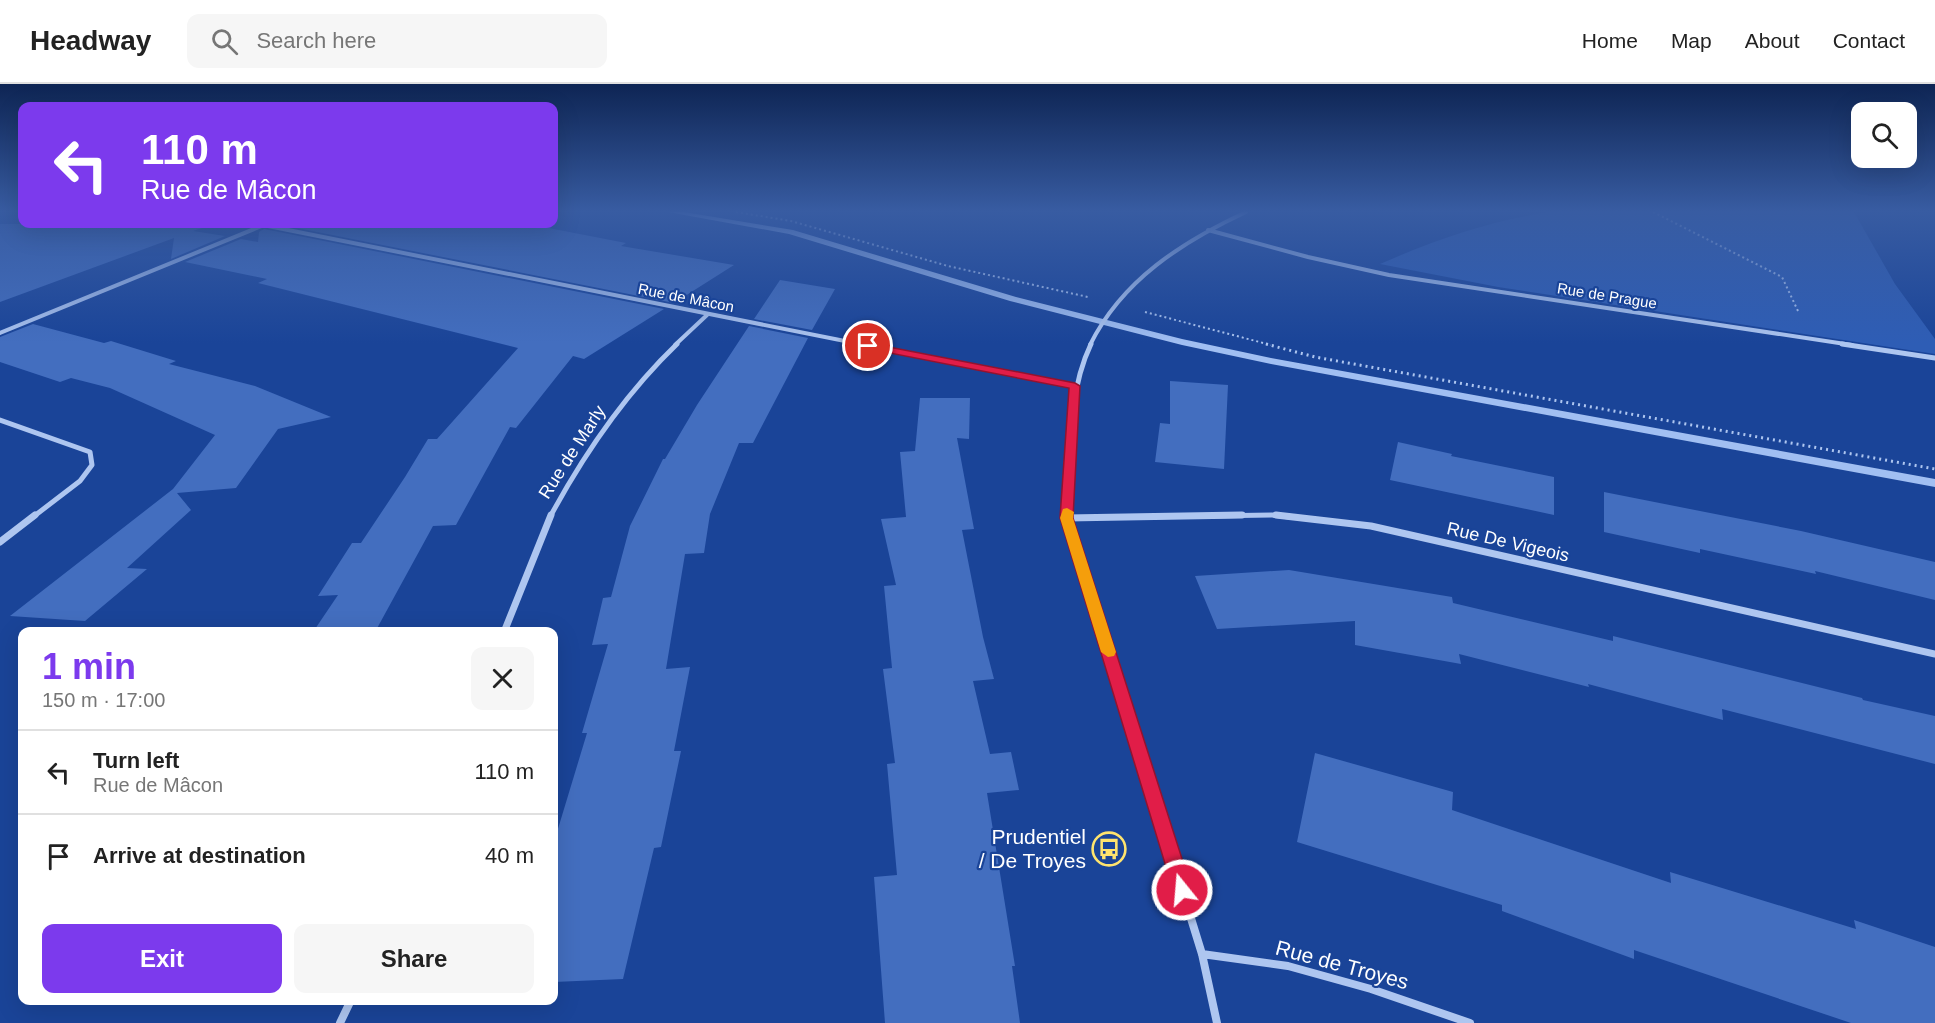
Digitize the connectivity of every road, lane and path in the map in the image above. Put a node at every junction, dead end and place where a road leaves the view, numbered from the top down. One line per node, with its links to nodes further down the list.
1 (189, 256): 9 (street)
2 (415, 256): 8 (street, Rue de Mâcon)
3 (912, 256): 7 (path)
4 (1167, 256): 7 (street)
5 (1304, 256): 10 (street, Rue de Prague)
6 (1740, 256): 10 (path)
7 (1116, 303): 12 (street); 14 (path)
8 (706, 315): 12 (street, Rue de Mâcon); 17 (street, Rue de Marly)
9 (0, 333)
10 (1811, 339): 11 (street, Rue de Prague)
11 (1935, 358)
12 (1075, 386): 15 (street)
13 (0, 420): 16 (street)
14 (1935, 469)
15 (1067, 518): 18 (street, Rue De Vigeois); 19 (street)
16 (0, 542)
17 (506, 627)
18 (1935, 654)
19 (1203, 954): 22 (street); 23 (street, Rue de Troyes)
20 (349, 1005): 21 (street)
21 (340, 1023)
22 (1216, 1023)
23 (1470, 1023)

